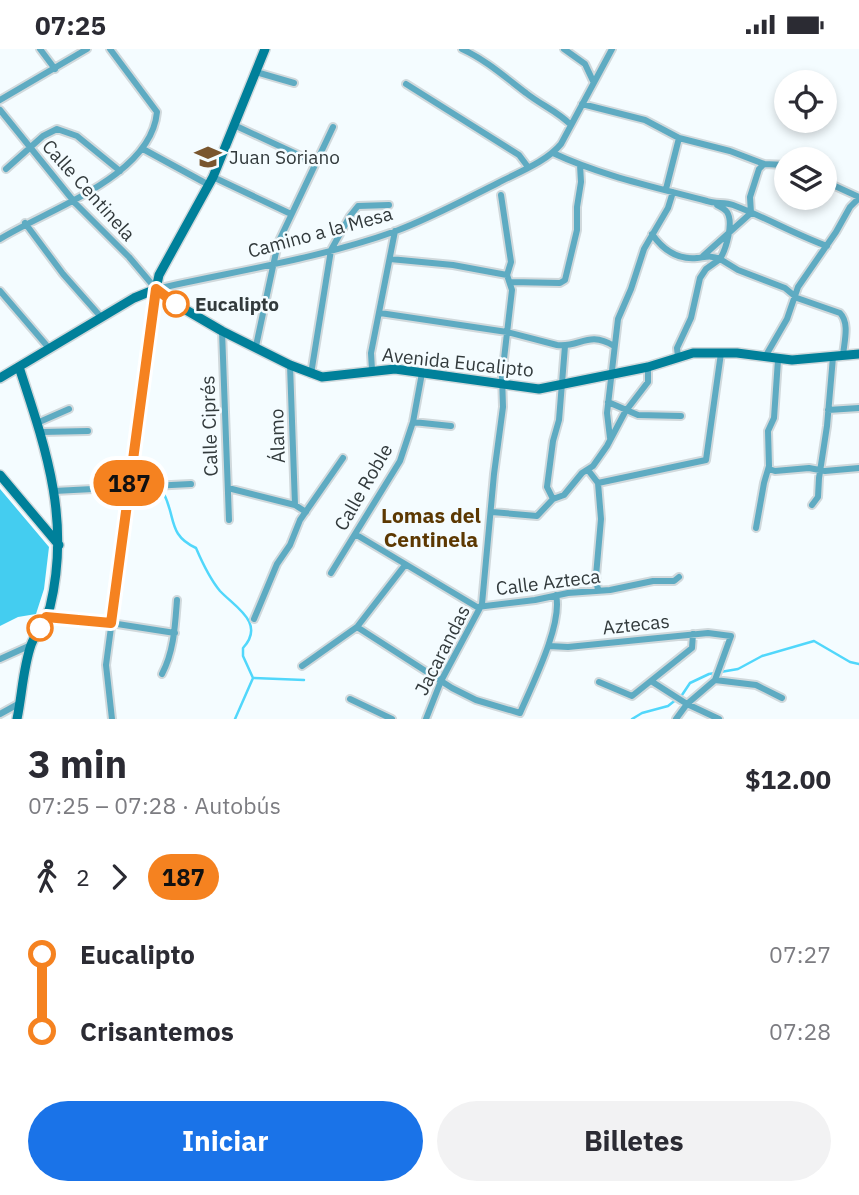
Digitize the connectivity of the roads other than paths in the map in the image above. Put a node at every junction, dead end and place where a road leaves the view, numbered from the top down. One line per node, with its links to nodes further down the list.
1 (40, 49): 8 (street)
2 (87, 49): 8 (street)
3 (110, 49): 21 (street)
4 (265, 49): 9 (street)
5 (462, 49): 17 (street)
6 (564, 49): 10 (street)
7 (612, 49): 10 (street, Camino a la Mesa)
8 (55, 68): 13 (street)
9 (256, 72): 11 (street); 16 (street)
10 (593, 81): 14 (street, Camino a la Mesa)
11 (294, 83)
12 (407, 84): 27 (street)
13 (0, 100)
14 (582, 104): 17 (street, Camino a la Mesa); 19 (street)
15 (0, 110): 20 (street, Calle Centinela)
16 (234, 125): 23 (street); 30 (street)
17 (571, 125): 22 (street, Camino a la Mesa)
18 (333, 127): 23 (street)
19 (679, 138): 24 (street); 32 (street)
20 (30, 148): 28 (street); 29 (street); 37 (street, Calle Centinela)
21 (143, 149): 29 (street); 30 (street)
22 (553, 153): 26 (street); 27 (street, Camino a la Mesa)
23 (316, 163): 42 (street)
24 (764, 164): 25 (street); 35 (street)
25 (774, 164)
26 (580, 165): 32 (street); 56 (street)
27 (528, 167): 44 (street, Camino a la Mesa)
28 (6, 169)
29 (120, 171): 37 (street)
30 (211, 181): 42 (street); 57 (street)
31 (837, 187): 36 (street)
32 (666, 189): 33 (street)
33 (673, 192): 38 (street); 46 (street)
34 (500, 195): 55 (street)
35 (750, 197): 40 (street); 41 (street)
36 (859, 198): 48 (street)
37 (73, 201): 43 (street); 57 (street, Calle Centinela)
38 (712, 203): 40 (street); 45 (street)
39 (389, 205): 49 (street)
40 (736, 206): 41 (street)
41 (751, 213): 45 (street); 48 (street)
42 (291, 214): 53 (street)
43 (25, 223): 47 (street); 63 (street)
44 (395, 231): 49 (street, Camino a la Mesa); 50 (street)
45 (729, 232): 51 (street); 52 (street)
46 (652, 234): 51 (street); 69 (street)
47 (0, 239)
48 (827, 246): 59 (street)
49 (331, 250): 53 (street, Camino a la Mesa); 82 (street)
50 (390, 258): 55 (street); 62 (street)
51 (698, 258): 52 (street); 54 (street)
52 (720, 259): 54 (street); 59 (street)
53 (272, 265): 57 (street, Camino a la Mesa); 66 (street)
54 (702, 274): 73 (street)
55 (507, 275): 56 (street)
56 (511, 282): 65 (street, Jacarandas)
57 (156, 289): 63 (street, Camino a la Mesa); 64 (street, Avenida Eucalipto); 106 (street)
58 (0, 291): 60 (street)
59 (795, 297): 72 (street); 74 (street)
60 (8, 300): 61 (street); 68 (street)
61 (0, 305)
62 (380, 313): 65 (street); 80 (street)
63 (101, 317): 68 (street, Camino a la Mesa)
64 (222, 331): 66 (street, Avenida Eucalipto); 107 (street, Calle Ciprés)
65 (507, 332): 67 (street); 85 (street, Jacarandas)
66 (256, 346): 77 (street, Avenida Eucalipto)
67 (565, 346): 69 (street); 86 (street)
68 (48, 347): 78 (street, Camino a la Mesa)
69 (614, 347): 83 (street)
70 (721, 353): 73 (street, Avenida Eucalipto); 74 (street, Avenida Eucalipto); 104 (street)
71 (859, 354): 72 (street, Avenida Eucalipto)
72 (843, 356): 75 (street, Avenida Eucalipto)
73 (678, 357): 79 (street, Avenida Eucalipto)
74 (765, 357): 76 (street, Avenida Eucalipto)
75 (833, 357): 76 (street, Avenida Eucalipto); 91 (street)
76 (778, 360): 100 (street)
77 (290, 365): 82 (street, Avenida Eucalipto); 110 (street, Álamo)
78 (19, 367): 84 (street); 95 (street)
79 (649, 367): 83 (street, Avenida Eucalipto); 90 (street)
80 (372, 370): 81 (street, Avenida Eucalipto); 82 (street, Avenida Eucalipto)
81 (422, 373): 85 (street, Avenida Eucalipto); 93 (street, Calle Roble)
82 (311, 374)
83 (611, 374): 86 (street, Avenida Eucalipto); 87 (street)
84 (0, 378)
85 (503, 385): 86 (street, Avenida Eucalipto); 113 (street, Jacarandas)
86 (561, 385): 109 (street)
87 (608, 402): 90 (street); 97 (street)
88 (859, 408): 91 (street)
89 (69, 409): 95 (street)
90 (627, 409): 92 (street); 97 (street)
91 (828, 410): 102 (street)
92 (681, 416)
93 (413, 422): 94 (street); 116 (street, Calle Roble)
94 (450, 426)
95 (39, 428): 96 (street); 108 (street)
96 (88, 431)
97 (610, 438): 101 (street)
98 (343, 458): 112 (street)
99 (859, 468): 102 (street)
100 (769, 469): 102 (street); 115 (street)
101 (588, 470): 104 (street); 109 (street)
102 (821, 470): 111 (street)
103 (0, 475): 117 (street)
104 (598, 483): 121 (street)
105 (191, 484): 106 (street)
106 (128, 486): 108 (street); 127 (street)
107 (228, 488): 110 (street); 114 (street, Calle Ciprés)
108 (54, 492): 117 (street)
109 (554, 499): 113 (street)
110 (295, 505): 112 (street)
111 (812, 505)
112 (306, 512): 126 (street)
113 (492, 512): 124 (street, Jacarandas)
114 (229, 520)
115 (756, 528)
116 (355, 534): 118 (street, Calle Azteca); 119 (street, Calle Roble)
117 (59, 545): 125 (street)
118 (404, 565): 124 (street, Calle Azteca); 128 (street)
119 (331, 572)
120 (679, 577): 121 (street, Calle Azteca)
121 (598, 591): 122 (street, Calle Azteca)
122 (556, 595): 124 (street, Calle Azteca); 132 (street)
123 (177, 600): 129 (street)
124 (482, 606): 137 (street, Jacarandas)
125 (46, 617): 127 (street); 131 (street)
126 (254, 619)
127 (111, 623): 129 (street); 146 (street)
128 (357, 627): 134 (street); 137 (street)
129 (175, 633): 135 (street)
130 (693, 634): 132 (street, Aztecas); 136 (street, Aztecas); 138 (street)
131 (32, 645): 133 (street); 142 (street)
132 (549, 646): 137 (street)
133 (0, 659)
134 (302, 666)
135 (162, 674)
136 (715, 680): 140 (street); 143 (street)
137 (441, 681): 148 (street, Jacarandas)
138 (651, 681): 139 (street); 143 (street)
139 (599, 682)
140 (782, 698)
141 (350, 699): 147 (street)
142 (20, 703): 144 (street); 145 (street)
143 (687, 704): 149 (street); 150 (street)
144 (0, 714)
145 (17, 719)
146 (112, 719)
147 (392, 719)
148 (426, 719)
149 (676, 719)
150 (719, 719)

